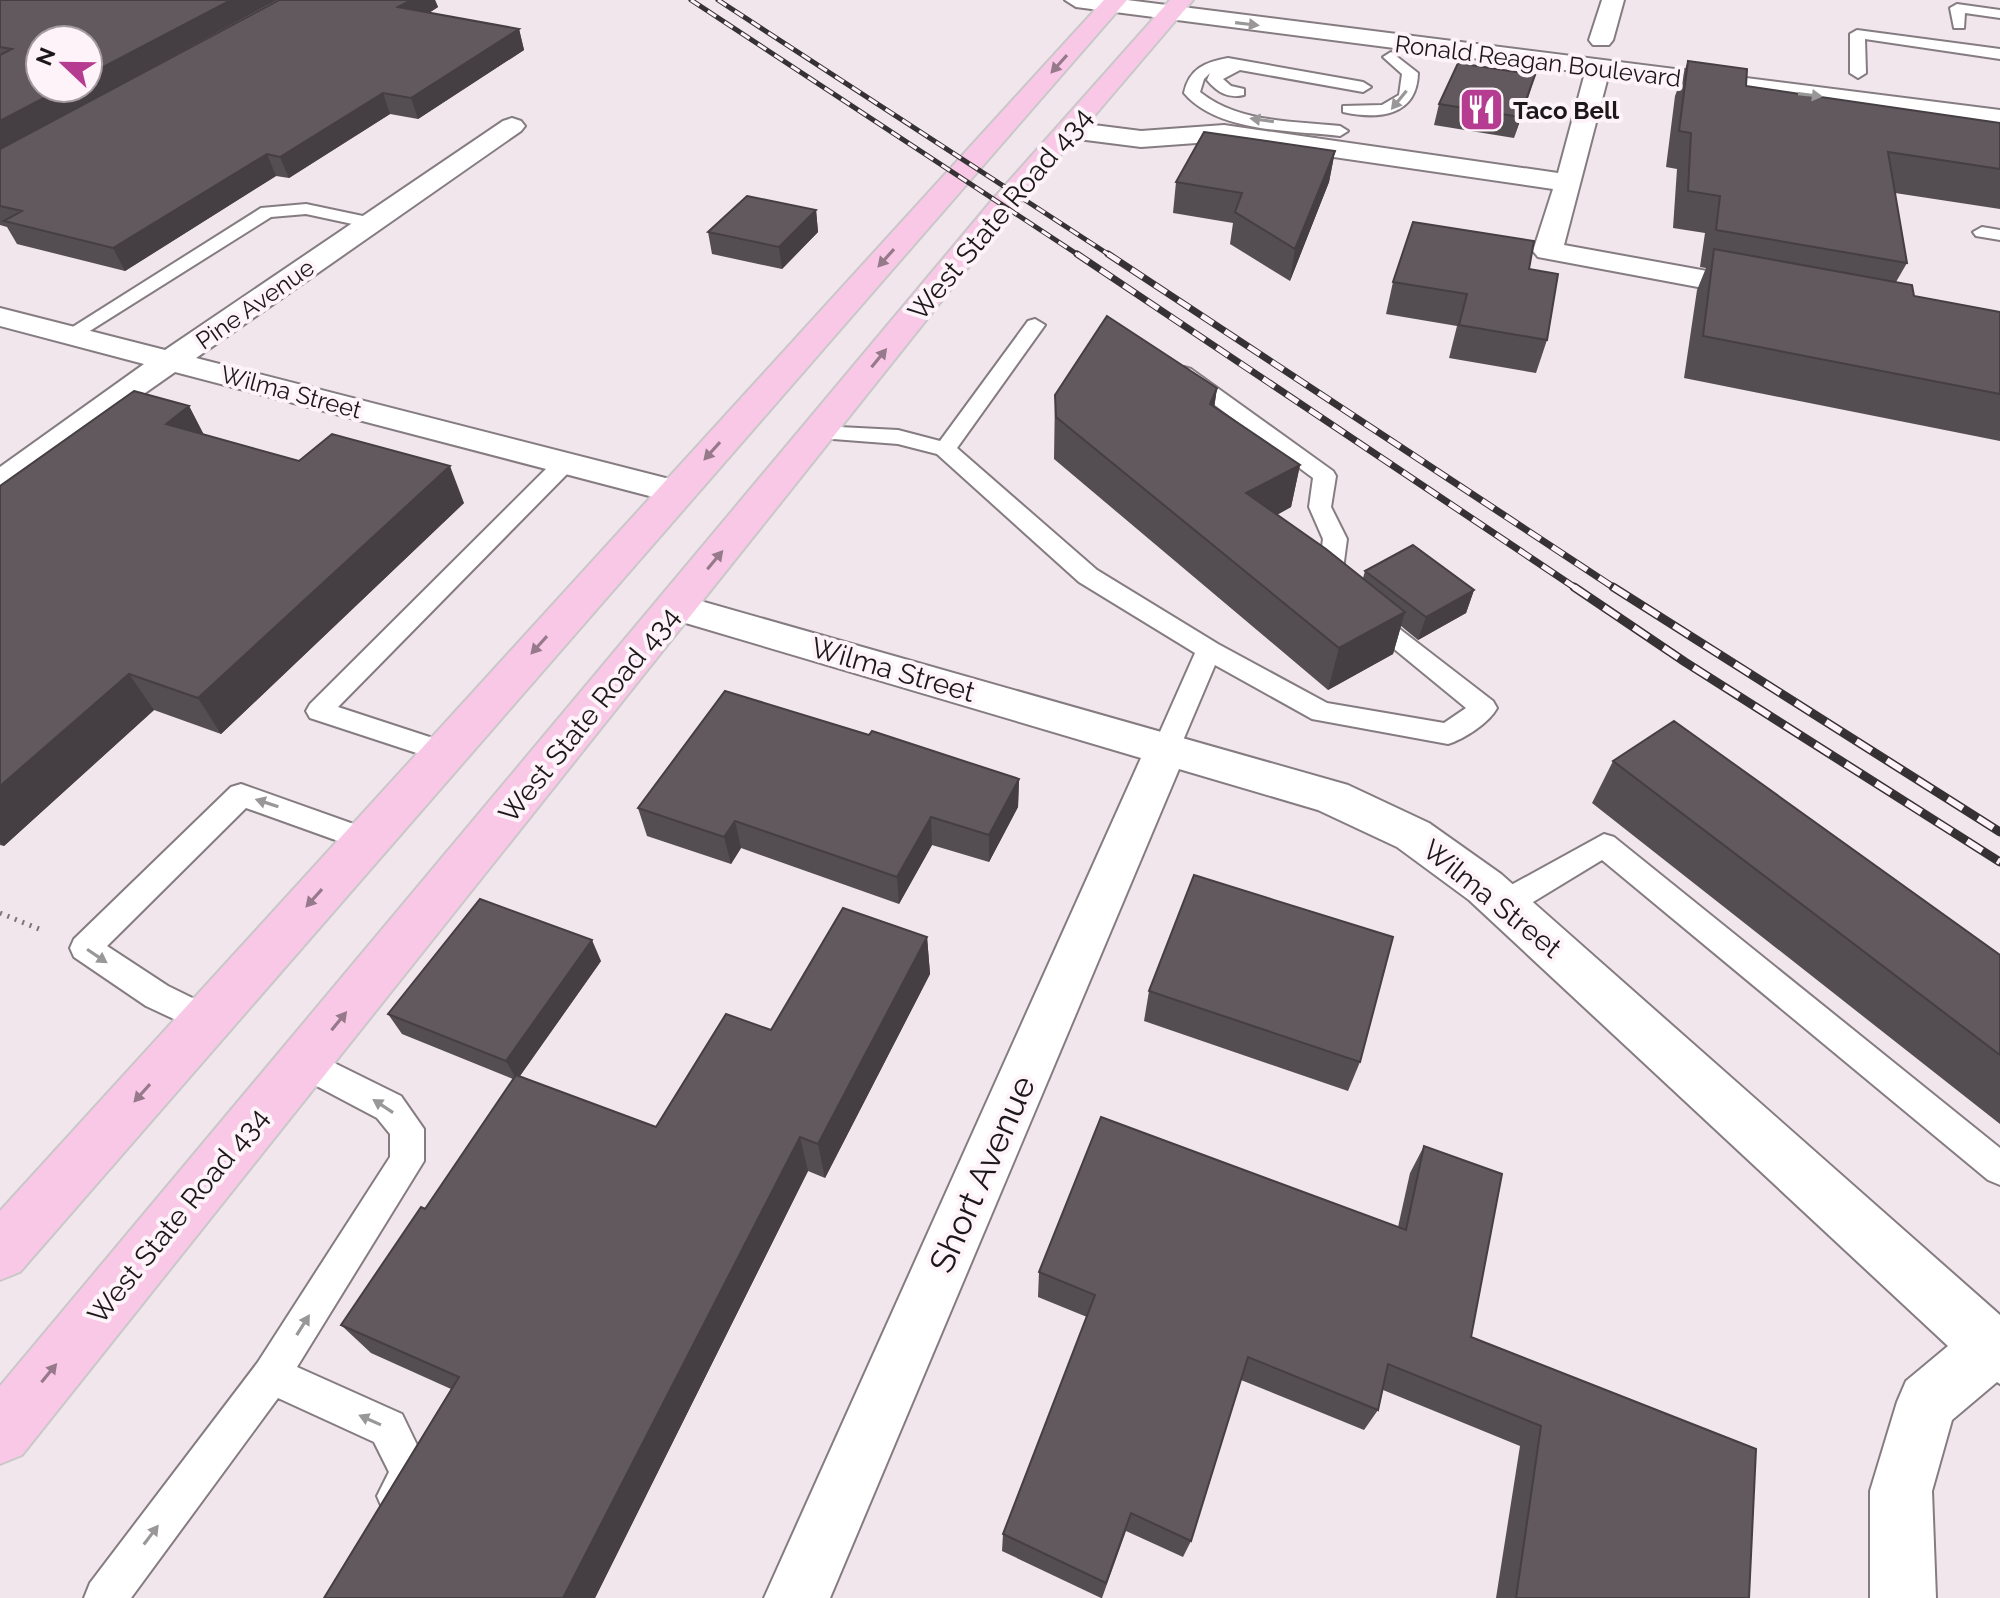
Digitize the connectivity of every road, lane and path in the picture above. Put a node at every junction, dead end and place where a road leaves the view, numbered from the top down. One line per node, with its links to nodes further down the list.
1 (1076, 0): 3 (street, Ronald Reagan Boulevard)
2 (1613, 0): 8 (street, Ronald Reagan Boulevard)
3 (1114, 3): 4 (street, Ronald Reagan Boulevard); 34 (main road, West State Road 434, one-way to 34)
4 (1176, 7): 6 (street, Ronald Reagan Boulevard, one-way to 6); 20 (main road, West State Road 434)
5 (2000, 14): 7 (lane)
6 (1287, 29): 10 (street); 12 (street, Ronald Reagan Boulevard)
7 (1960, 37): 9 (lane); 14 (lane)
8 (1628, 44)
9 (2000, 54)
10 (1391, 57): 17 (lane, one-way to 17)
11 (1240, 64): 15 (lane); 16 (lane); 21 (lane, one-way to 11)
12 (1598, 69): 18 (street, Ronald Reagan Boulevard, one-way to 18); 22 (street)
13 (1829, 69): 14 (street)
14 (1866, 74)
15 (1363, 87)
16 (1238, 92)
17 (1349, 109)
18 (2000, 118)
19 (512, 126): 23 (street, Pine Avenue)
20 (1070, 130): 22 (street); 30 (main road, West State Road 434, one-way to 20)
21 (1340, 131)
22 (1569, 183): 24 (street)
23 (371, 223): 27 (lane); 28 (street, Pine Avenue)
24 (1797, 297)
25 (0, 317): 27 (street, Wilma Street)
26 (1035, 325): 31 (lane)
27 (70, 335): 28 (street, Wilma Street)
28 (171, 361): 32 (street, Wilma Street); 33 (street, Pine Avenue)
29 (1170, 363): 36 (lane)
30 (820, 432): 31 (lane); 35 (main road, West State Road 434, one-way to 30)
31 (945, 449): 36 (lane)
32 (565, 463): 34 (street, Wilma Street); 38 (lane)
33 (0, 484)
34 (676, 492): 38 (main road, West State Road 434, one-way to 38)
35 (676, 607): 37 (street, Wilma Street); 42 (main road, West State Road 434, one-way to 35)
36 (1209, 650): 37 (lane)
37 (1166, 750): 40 (street, Wilma Street); 50 (street, Short Avenue)
38 (444, 752): 39 (main road, West State Road 434)
39 (366, 840): 41 (main road, West State Road 434, one-way to 41); 41 (lane, one-way to 41)
40 (1504, 904): 43 (lane); 45 (street, Wilma Street)
41 (206, 1020): 44 (main road, West State Road 434, one-way to 44)
42 (304, 1063): 46 (lane, one-way to 42); 47 (main road, West State Road 434, one-way to 42)
43 (2000, 1169)
44 (0, 1252)
45 (1996, 1350): 51 (street)
46 (271, 1375): 48 (lane, one-way to 46); 49 (lane, one-way to 46)
47 (0, 1433)
48 (379, 1523)
49 (105, 1598)
50 (797, 1598)
51 (1903, 1598)

